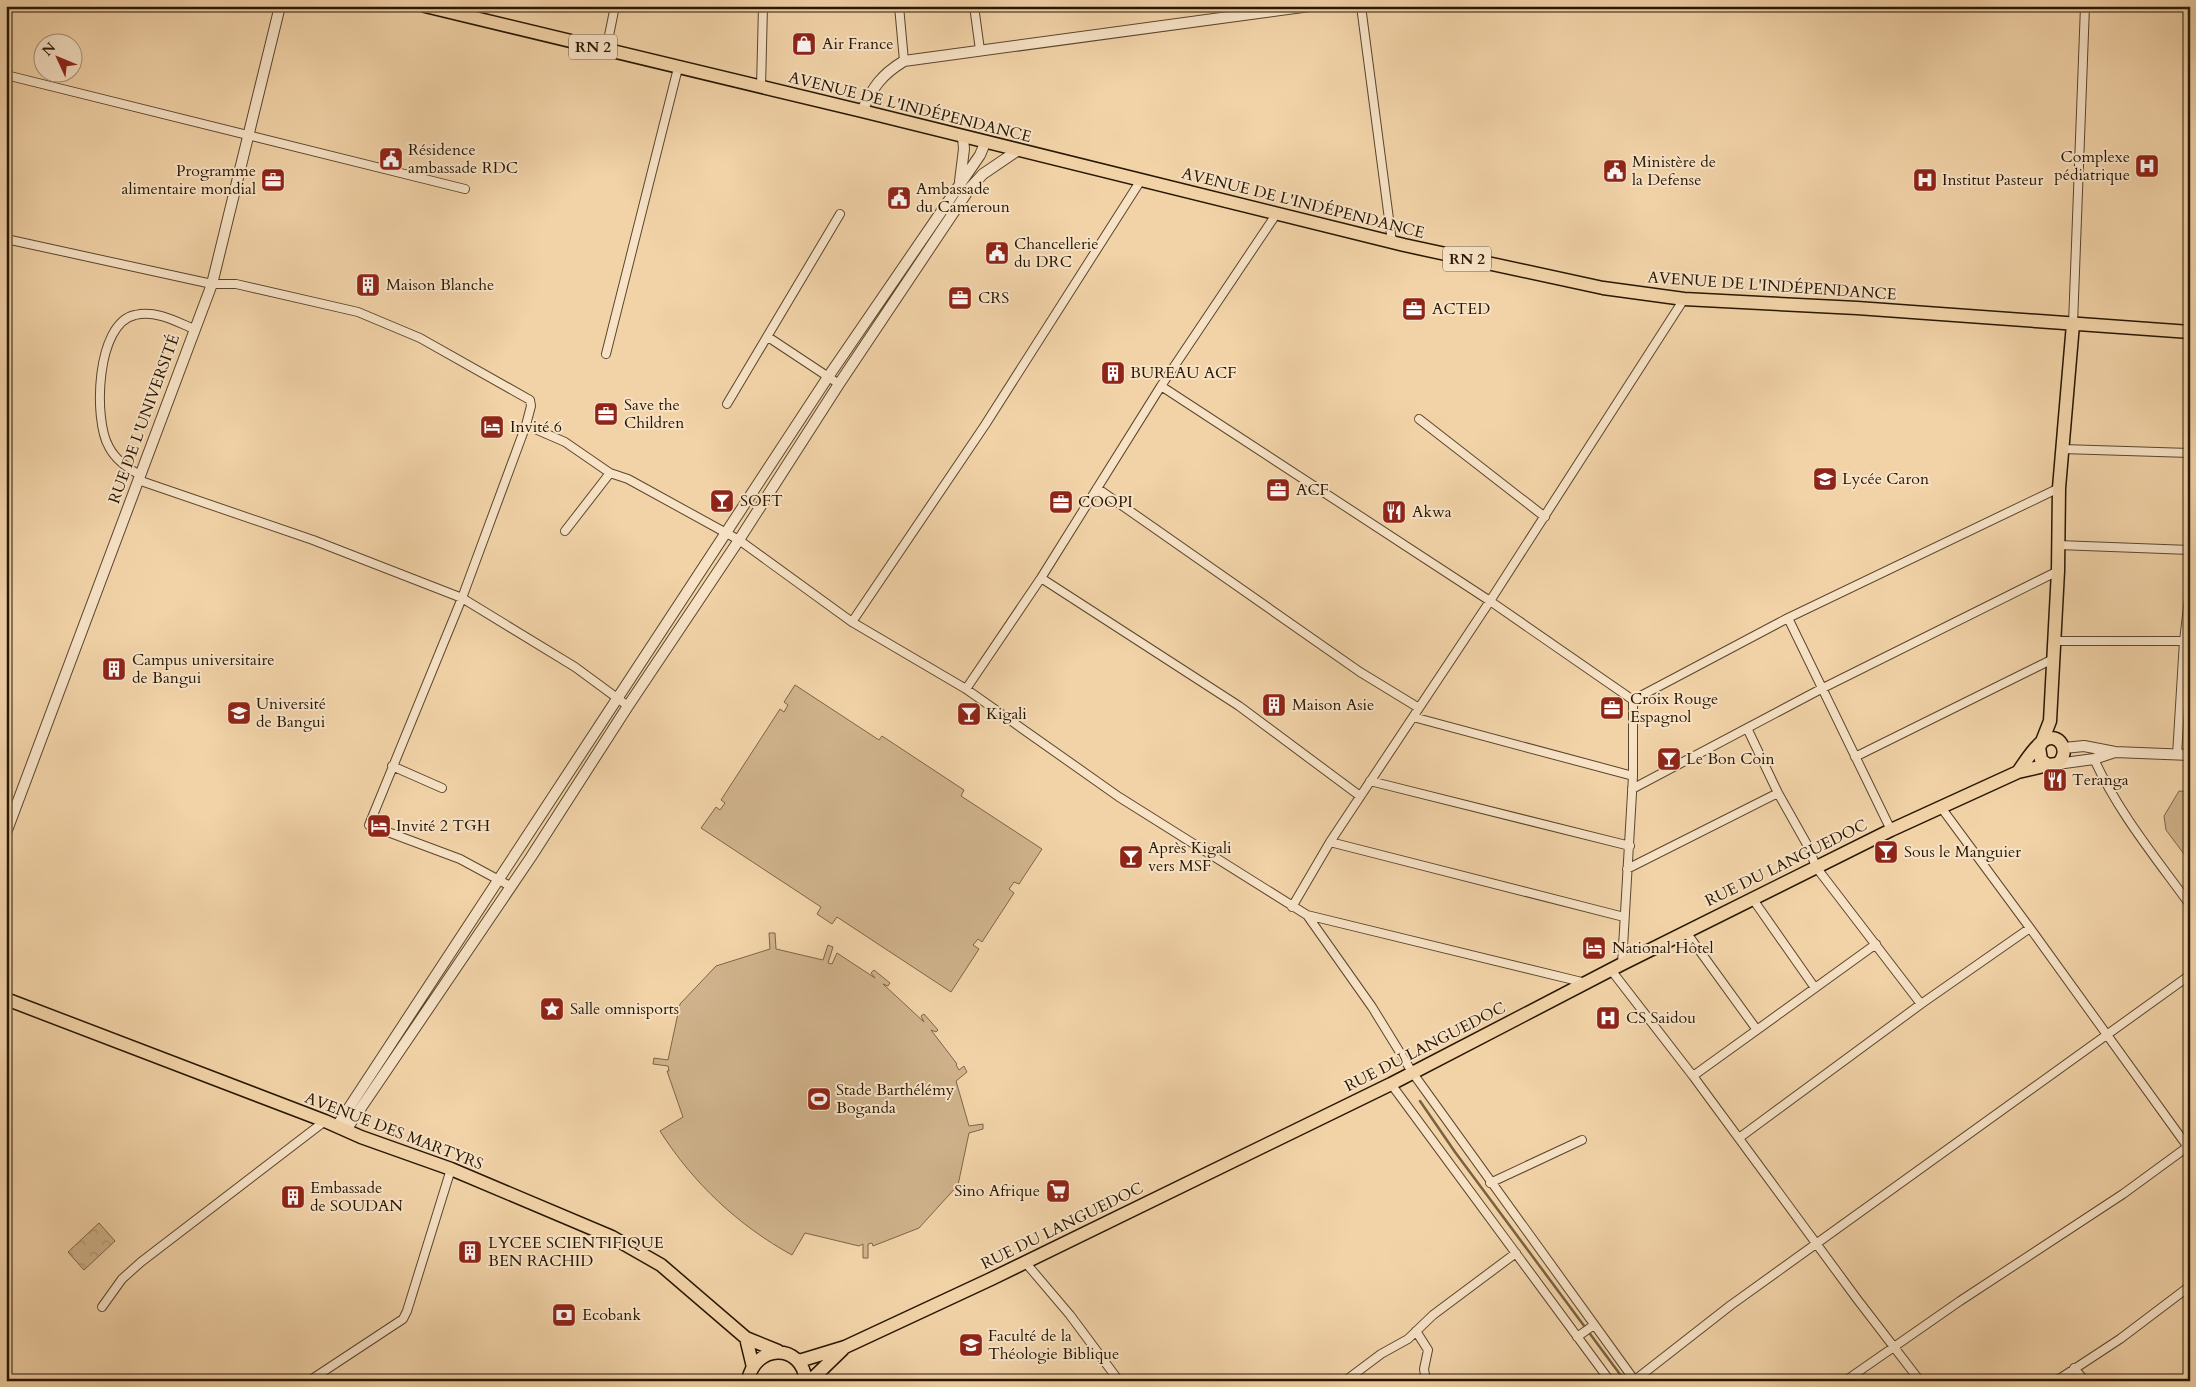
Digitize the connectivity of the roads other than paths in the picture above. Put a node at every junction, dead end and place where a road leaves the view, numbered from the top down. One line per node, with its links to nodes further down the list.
1 (280, 6): 18 (street, RUE DE L'UNIVERSITÉ)
2 (425, 6): 10 (main road, AVENUE DE L'INDÉPENDANCE / RN 2)
3 (616, 6): 11 (street)
4 (763, 6): 16 (street)
5 (899, 6): 13 (street)
6 (974, 6): 12 (street)
7 (1310, 6): 12 (street)
8 (1361, 6): 28 (street)
9 (2085, 6): 31 (street)
10 (443, 9): 11 (main road, AVENUE DE L'INDÉPENDANCE / RN 2)
11 (606, 50): 14 (main road, AVENUE DE L'INDÉPENDANCE / RN 2)
12 (980, 50): 13 (street)
13 (904, 61): 17 (street)
14 (678, 68): 16 (main road, AVENUE DE L'INDÉPENDANCE / RN 2); 35 (street)
15 (6, 74): 18 (street)
16 (761, 87): 17 (main road, AVENUE DE L'INDÉPENDANCE / RN 2)
17 (862, 111): 19 (main road, AVENUE DE L'INDÉPENDANCE / RN 2)
18 (247, 136): 24 (street); 29 (street, RUE DE L'UNIVERSITÉ)
19 (963, 137): 20 (main road, AVENUE DE L'INDÉPENDANCE / RN 2); 23 (street)
20 (985, 143): 21 (main road, AVENUE DE L'INDÉPENDANCE / RN 2); 23 (street)
21 (1017, 151): 22 (main road, AVENUE DE L'INDÉPENDANCE / RN 2); 37 (street)
22 (1141, 180): 25 (main road, AVENUE DE L'INDÉPENDANCE / RN 2); 60 (street)
23 (959, 185): 36 (street)
24 (465, 189)
25 (1277, 213): 28 (main road, AVENUE DE L'INDÉPENDANCE / RN 2); 38 (street)
26 (840, 214): 34 (street)
27 (6, 239): 29 (street)
28 (1392, 242): 30 (main road, AVENUE DE L'INDÉPENDANCE / RN 2)
29 (212, 284): 32 (street, RUE DE L'UNIVERSITÉ); 41 (street)
30 (1684, 299): 31 (main road, AVENUE DE L'INDÉPENDANCE / RN 2); 48 (street)
31 (2073, 324): 33 (main road, AVENUE DE L'INDÉPENDANCE / RN 2); 42 (main road)
32 (194, 329): 45 (street, RUE DE L'UNIVERSITÉ); 45 (street)
33 (2190, 332)
34 (768, 337): 36 (street); 39 (street)
35 (606, 354)
36 (828, 377): 37 (street); 50 (street)
37 (839, 384): 51 (street)
38 (1161, 386): 46 (street); 58 (street)
39 (727, 404)
40 (1419, 419): 48 (street)
41 (526, 426): 44 (street); 57 (street)
42 (2062, 450): 43 (street); 47 (main road)
43 (2190, 453)
44 (610, 473): 49 (street); 50 (street)
45 (139, 477): 57 (street); 91 (street, RUE DE L'UNIVERSITÉ)
46 (1097, 488): 55 (street); 69 (street)
47 (2059, 488): 52 (main road); 59 (street)
48 (1545, 516): 58 (street)
49 (565, 531)
50 (726, 533): 51 (street); 66 (street)
51 (739, 540): 60 (street); 68 (street)
52 (2058, 545): 53 (street); 54 (main road)
53 (2190, 550)
54 (2058, 571): 61 (main road); 65 (street)
55 (1041, 578): 64 (street); 88 (street)
56 (2190, 589): 62 (street)
57 (462, 598): 66 (street); 81 (street)
58 (1490, 601): 67 (street); 69 (street)
59 (1788, 618): 65 (street); 67 (street)
60 (852, 622): 64 (street)
61 (2054, 641): 62 (street); 63 (main road)
62 (2187, 641): 76 (street)
63 (2053, 659): 71 (main road); 78 (street)
64 (966, 689): 100 (street)
65 (1822, 689): 72 (street); 78 (street)
66 (618, 698): 68 (street); 96 (street)
67 (1633, 700): 83 (street)
68 (628, 706): 97 (street)
69 (1419, 708): 70 (street)
70 (1413, 717): 83 (street); 84 (street)
71 (2050, 720): 73 (main road); 74 (main road)
72 (1746, 728): 86 (street); 87 (street)
73 (2040, 745): 74 (main road); 80 (main road); 82 (main road)
74 (2062, 745): 75 (street); 80 (main road)
75 (2115, 752): 76 (street); 79 (street)
76 (2177, 755): 77 (street)
77 (2190, 756)
78 (1855, 757): 90 (street)
79 (2094, 760): 80 (street); 99 (street)
80 (2053, 764): 82 (main road, RUE DU LANGUEDOC)
81 (392, 766): 85 (street); 96 (street)
82 (2018, 772): 89 (main road, RUE DU LANGUEDOC)
83 (1634, 776): 86 (street)
84 (1370, 782): 88 (street); 93 (street)
85 (442, 788)
86 (1632, 789): 93 (street)
87 (1778, 792): 94 (street); 95 (street)
88 (1360, 796): 92 (street)
89 (1940, 806): 90 (main road, RUE DU LANGUEDOC); 103 (street)
90 (1891, 830): 94 (main road, RUE DU LANGUEDOC)
91 (6, 833)
92 (1330, 842): 100 (street); 102 (street)
93 (1630, 846): 95 (street)
94 (1816, 867): 98 (main road, RUE DU LANGUEDOC); 105 (street)
95 (1627, 870): 102 (street)
96 (499, 880): 97 (street); 118 (street)
97 (510, 886): 118 (street)
98 (1752, 898): 104 (main road, RUE DU LANGUEDOC); 109 (street)
99 (2190, 905)
100 (1292, 907): 101 (street)
101 (1308, 915): 108 (street); 114 (street)
102 (1624, 917): 106 (street)
103 (2030, 928): 111 (street); 113 (street)
104 (1686, 932): 106 (main road, RUE DU LANGUEDOC); 112 (street)
105 (1876, 944): 109 (street); 111 (street)
106 (1616, 967): 108 (main road, RUE DU LANGUEDOC); 115 (street)
107 (2190, 975): 113 (street)
108 (1586, 983): 114 (main road, RUE DU LANGUEDOC)
109 (1815, 988): 112 (street)
110 (6, 998): 117 (main road, AVENUE DES MARTYRS)
111 (1921, 1004): 119 (street)
112 (1757, 1030): 115 (street)
113 (2106, 1035): 121 (street); 124 (street)
114 (1412, 1072): 116 (main road, RUE DU LANGUEDOC); 123 (street)
115 (1693, 1076): 119 (street)
116 (1392, 1084): 125 (street); 126 (main road, RUE DU LANGUEDOC)
117 (325, 1120): 118 (main road, AVENUE DES MARTYRS); 128 (street)
118 (342, 1128): 122 (main road, AVENUE DES MARTYRS)
119 (1739, 1138): 124 (street)
120 (1582, 1140): 123 (street)
121 (2189, 1147): 134 (street)
122 (451, 1169): 132 (main road, AVENUE DES MARTYRS); 139 (street)
123 (1490, 1183): 129 (street)
124 (1816, 1244): 134 (street); 146 (street)
125 (1516, 1253): 130 (street); 131 (street)
126 (1025, 1262): 133 (main road, RUE DU LANGUEDOC); 142 (street)
127 (2190, 1286): 138 (street)
128 (102, 1307)
129 (1594, 1325): 131 (street); 146 (street)
130 (1416, 1331): 143 (street); 144 (street)
131 (1578, 1337): 145 (street)
132 (746, 1338): 135 (main road, AVENUE DES MARTYRS); 137 (main road)
133 (845, 1347): 136 (main road, RUE DU LANGUEDOC); 141 (main road, RUE DU LANGUEDOC)
134 (1895, 1347): 147 (street); 148 (street)
135 (778, 1352): 136 (main road, AVENUE DES MARTYRS); 137 (main road)
136 (799, 1361): 141 (main road)
137 (753, 1367): 140 (main road)
138 (2074, 1368): 149 (street); 150 (street)
139 (309, 1381)
140 (748, 1381)
141 (808, 1381)
142 (1119, 1381)
143 (1345, 1381)
144 (1426, 1381)
145 (1610, 1381)
146 (1635, 1381)
147 (1845, 1381)
148 (1920, 1381)
149 (2056, 1381)
150 (2085, 1381)

